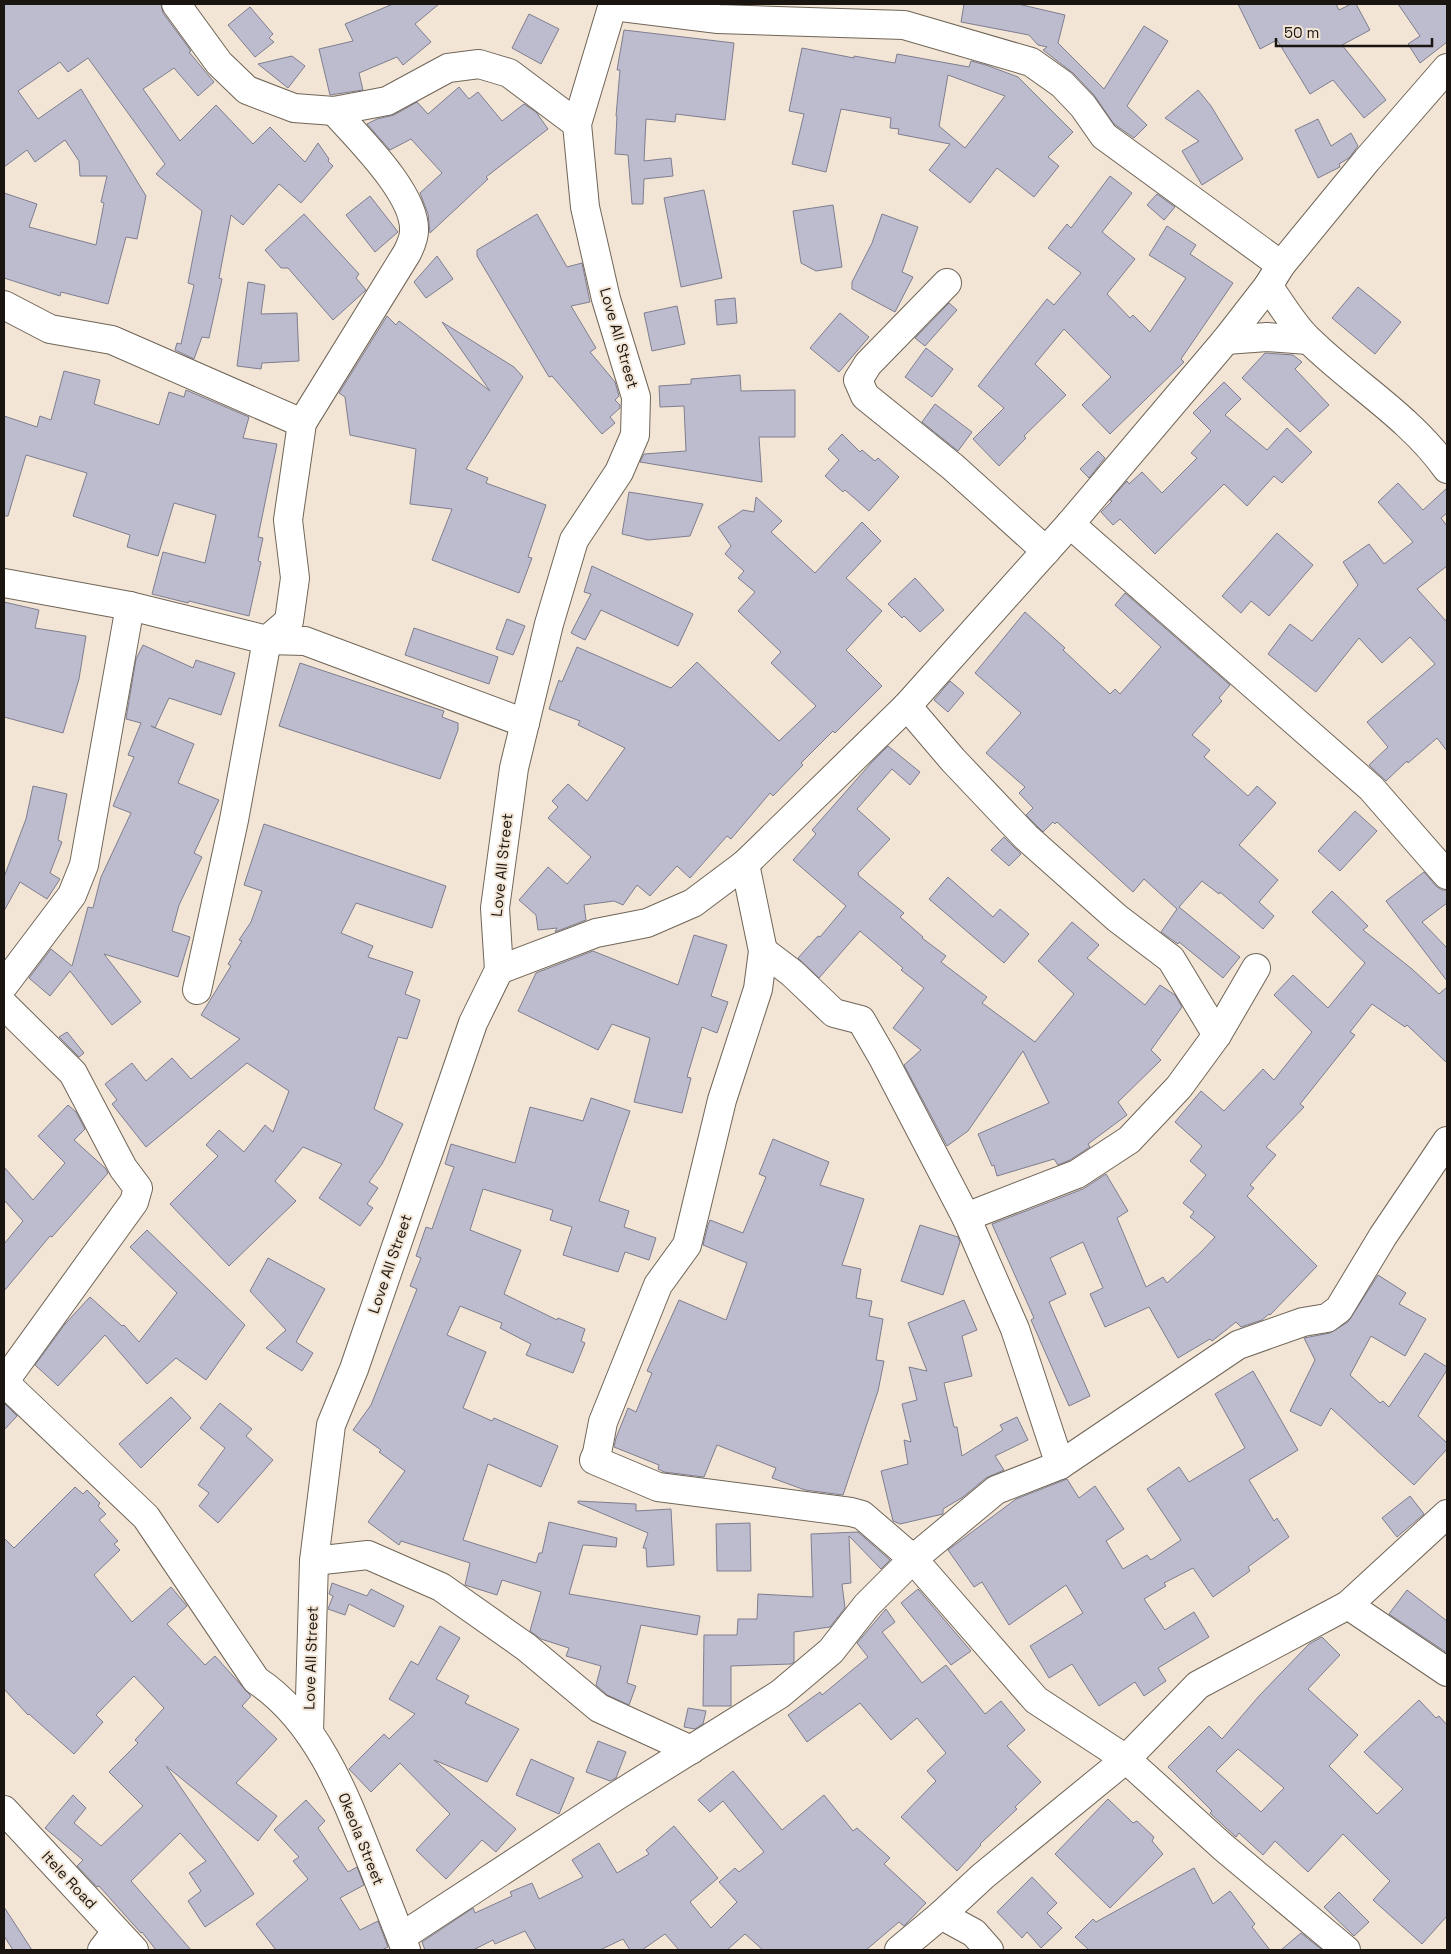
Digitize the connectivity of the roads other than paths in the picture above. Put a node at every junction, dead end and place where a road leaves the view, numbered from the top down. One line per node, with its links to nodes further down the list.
1 (176, 4): 5 (street)
2 (613, 5): 3 (street); 6 (street, Love All Street)
3 (905, 14): 7 (street)
4 (1447, 68): 7 (street)
5 (334, 111): 6 (street); 12 (street)
6 (577, 124): 20 (street, Love All Street)
7 (1274, 276): 10 (street); 11 (street)
8 (947, 283): 15 (street)
9 (4, 305): 12 (street)
10 (1226, 340): 11 (street); 14 (street)
11 (1308, 340): 13 (street)
12 (302, 423): 18 (street)
13 (1447, 469)
14 (1070, 524): 15 (street); 22 (street)
15 (1046, 552): 19 (street)
16 (4, 583): 17 (street)
17 (130, 606): 18 (street); 27 (street)
18 (267, 640): 20 (street); 29 (street)
19 (907, 706): 21 (street); 31 (street)
20 (525, 723): 25 (street, Love All Street)
21 (745, 864): 23 (street); 25 (street)
22 (1447, 875)
23 (763, 951): 26 (street); 28 (street)
24 (1256, 968): 31 (street)
25 (499, 970): 38 (street, Love All Street)
26 (792, 973): 28 (street); 33 (street)
27 (4, 985)
28 (758, 989): 37 (street)
29 (197, 990)
30 (4, 1006): 34 (street)
31 (1217, 1035): 33 (street)
32 (1447, 1141): 35 (street)
33 (966, 1218): 35 (street)
34 (4, 1382): 41 (street, Okeola Street)
35 (1060, 1465): 37 (street)
36 (1447, 1514): 39 (street)
37 (913, 1559): 42 (street); 43 (street)
38 (314, 1561): 41 (street, Love All Street); 42 (street)
39 (1348, 1605): 40 (street); 43 (street)
40 (1447, 1672)
41 (309, 1732): 49 (street, Okeola Street)
42 (691, 1750): 49 (street)
43 (1126, 1759): 45 (street); 51 (street)
44 (4, 1810): 48 (street, Itele Road)
45 (977, 1882): 46 (street); 47 (street)
46 (941, 1915): 47 (street); 50 (street)
47 (982, 1941)
48 (117, 1944)
49 (403, 1944)
50 (899, 1950)
51 (1346, 1950)

